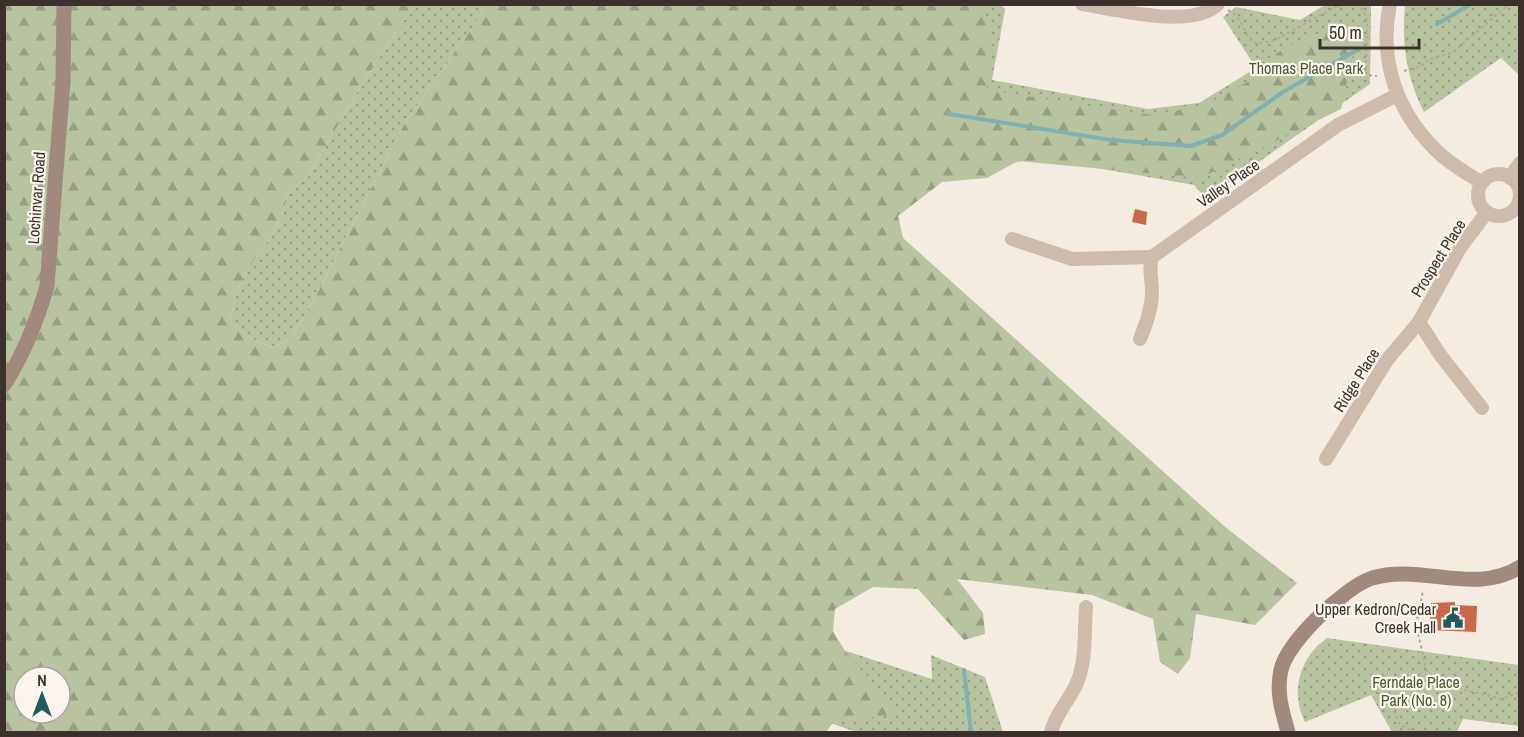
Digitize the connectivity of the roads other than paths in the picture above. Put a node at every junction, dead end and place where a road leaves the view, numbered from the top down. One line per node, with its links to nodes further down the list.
1 (64, 4): 15 (street, Lochinvar Road)
2 (1082, 4): 4 (street)
3 (1390, 4): 5 (street)
4 (1222, 7)
5 (1397, 95): 8 (street); 12 (street, Valley Place)
6 (1520, 163): 7 (street)
7 (1510, 178): 8 (street); 9 (street)
8 (1482, 183): 10 (street)
9 (1518, 207): 10 (street)
10 (1487, 212): 13 (street, Prospect Place)
11 (1012, 238): 12 (street)
12 (1152, 257): 14 (street)
13 (1419, 321): 16 (street, Prospect Place); 17 (street, Ridge Place)
14 (1140, 339)
15 (4, 385)
16 (1482, 408)
17 (1326, 459)
18 (1520, 567): 21 (street)
19 (1086, 607): 20 (street)
20 (1051, 732)
21 (1288, 732)

